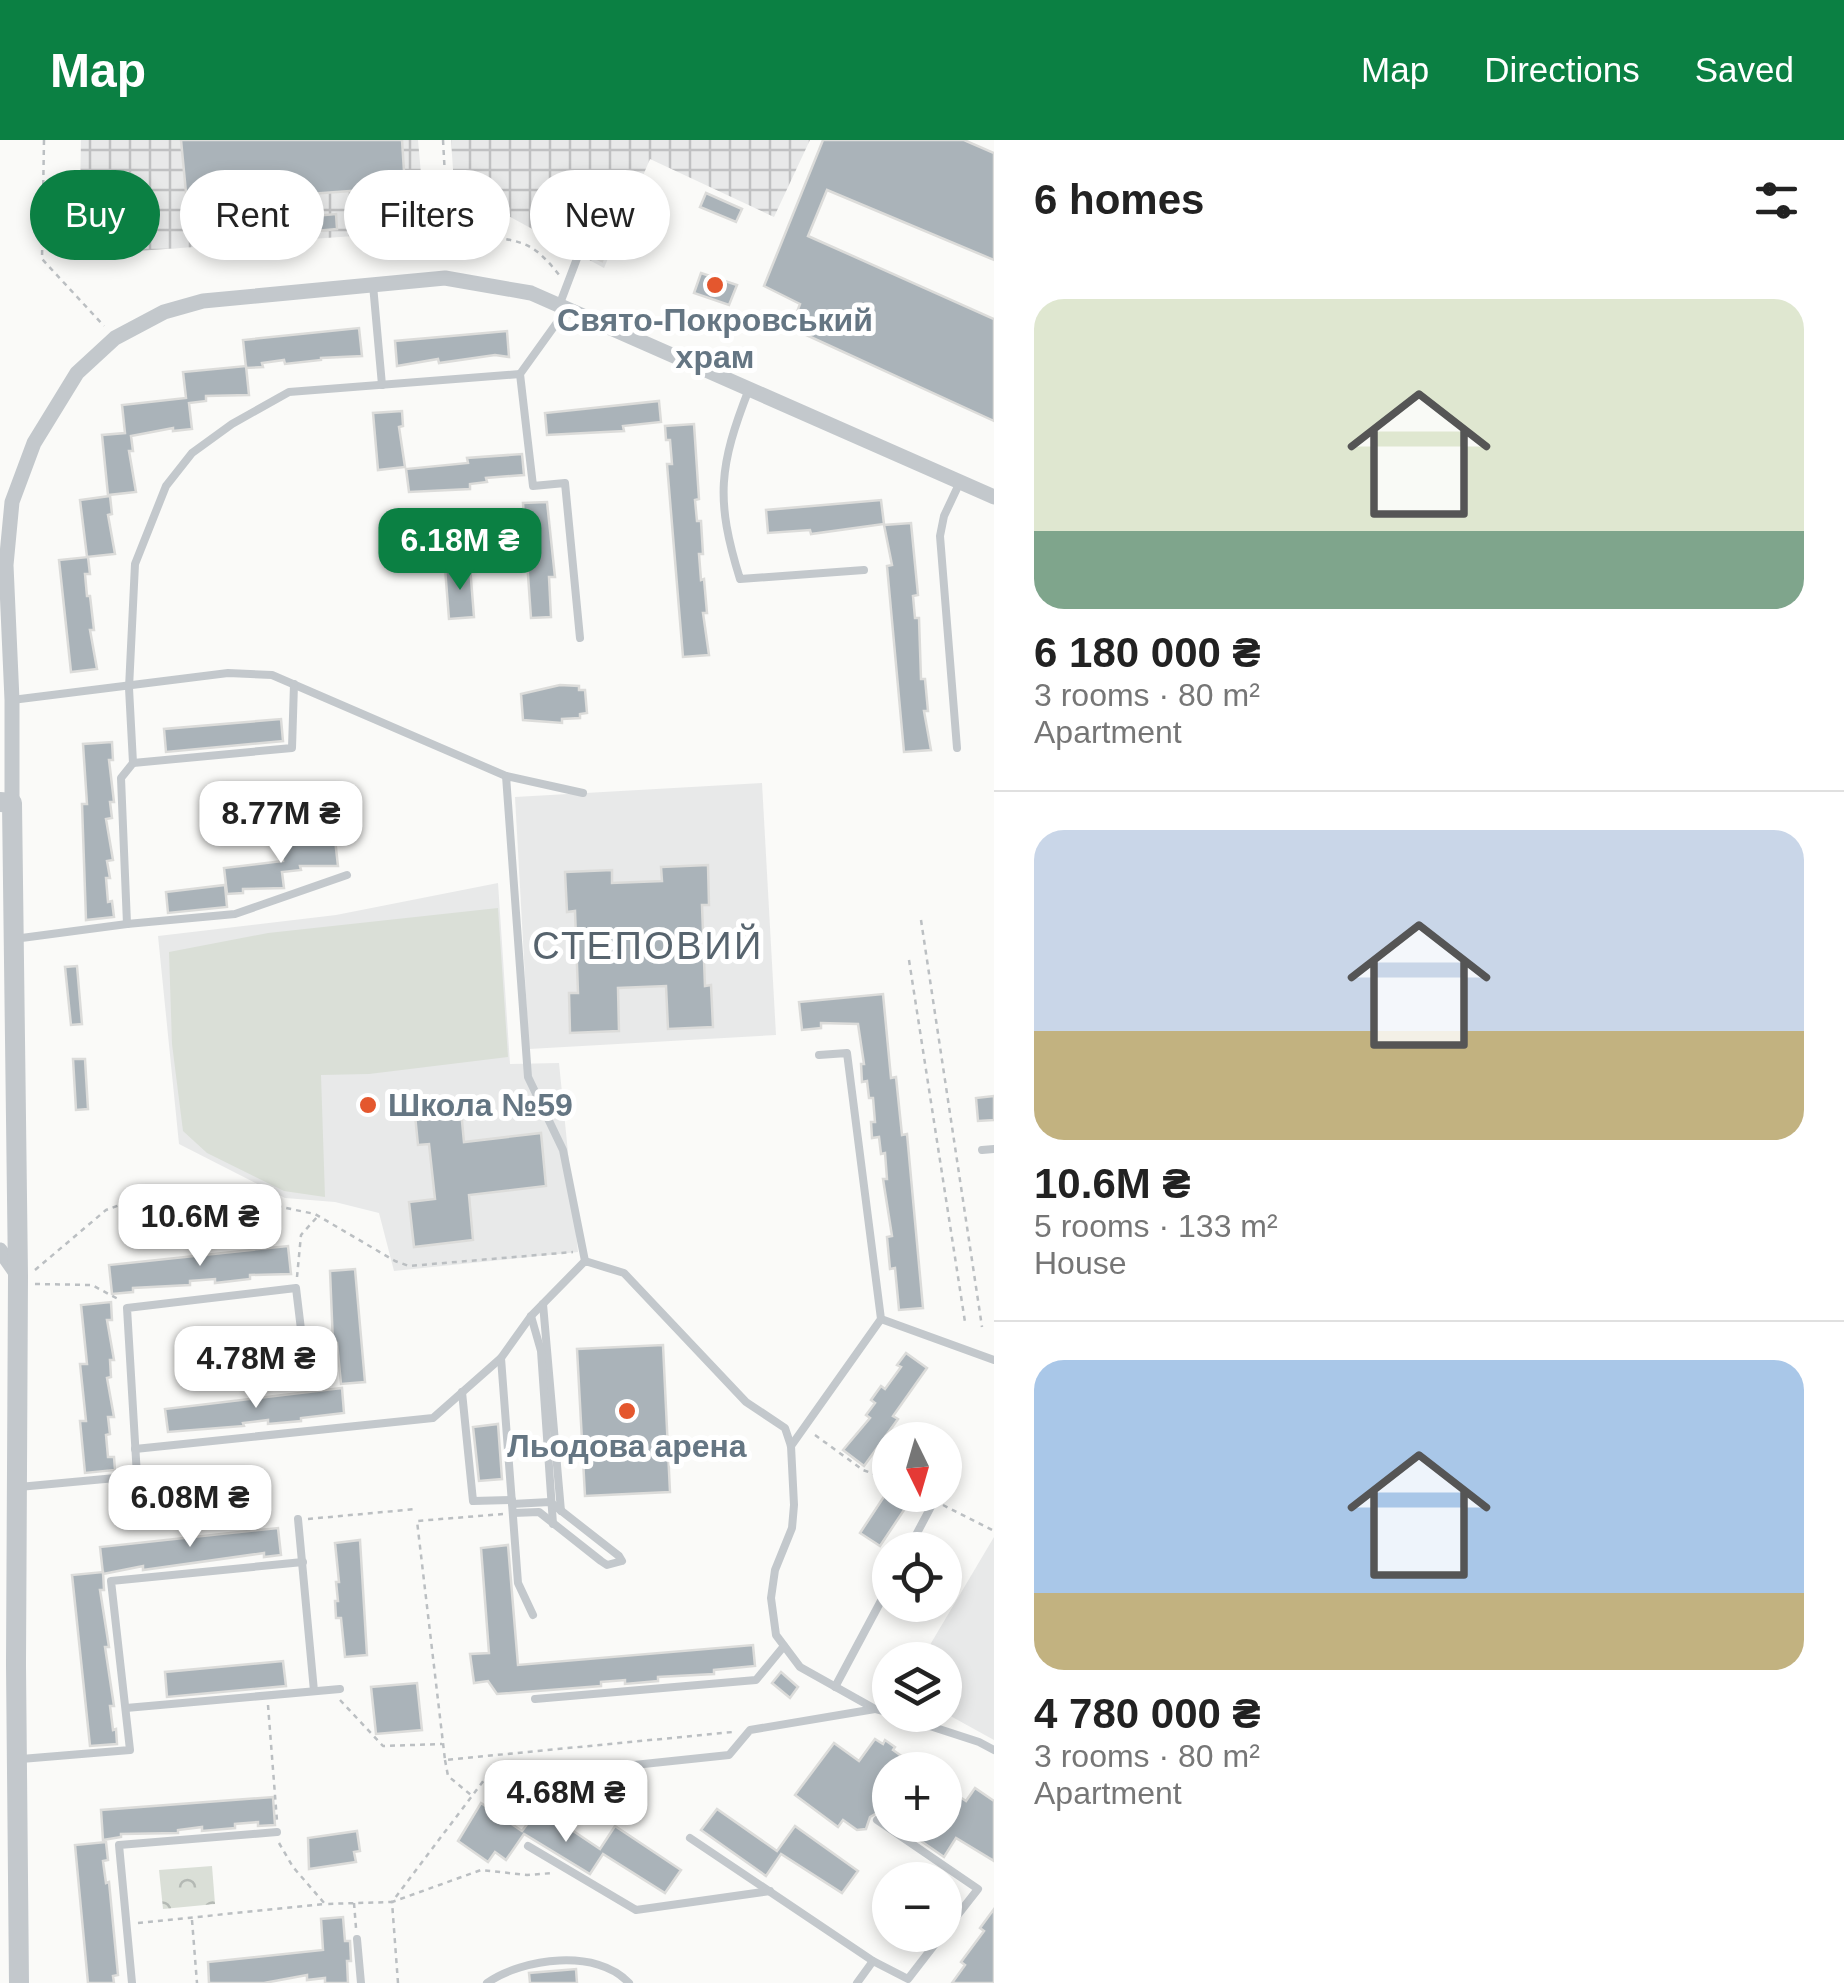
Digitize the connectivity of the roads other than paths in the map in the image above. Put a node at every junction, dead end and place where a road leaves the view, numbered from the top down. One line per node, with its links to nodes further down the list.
1 (575, 260): 3 (lane)
2 (373, 284): 3 (street); 5 (lane); 13 (street)
3 (563, 308): 4 (lane); 6 (street)
4 (520, 374): 5 (lane); 10 (lane)
5 (382, 384): 12 (lane)
6 (749, 389): 7 (street); 9 (lane)
7 (960, 482): 8 (street); 14 (lane)
8 (994, 497)
9 (864, 570)
10 (580, 638)
11 (294, 684): 12 (lane); 15 (lane); 16 (lane)
12 (129, 688): 13 (lane); 15 (lane)
13 (12, 700): 18 (street)
14 (957, 748)
15 (133, 763): 20 (lane)
16 (506, 776): 17 (lane); 26 (lane)
17 (582, 793)
18 (6, 802): 21 (street)
19 (347, 875): 20 (lane)
20 (127, 924): 21 (lane)
21 (14, 939): 27 (street)
22 (819, 1056): 30 (lane)
23 (994, 1148): 24 (lane)
24 (982, 1150)
25 (0, 1250): 27 (street)
26 (586, 1260): 28 (lane); 35 (lane)
27 (18, 1280): 37 (street)
28 (542, 1304): 29 (lane); 39 (lane)
29 (531, 1316): 32 (lane); 39 (lane)
30 (881, 1319): 33 (lane); 35 (lane)
31 (303, 1346): 36 (lane)
32 (501, 1358): 34 (lane); 38 (lane)
33 (994, 1360)
34 (462, 1392): 36 (lane); 38 (lane)
35 (791, 1446): 45 (lane)
36 (136, 1450): 37 (lane)
37 (17, 1487): 46 (street)
38 (512, 1506): 39 (lane); 41 (lane); 43 (lane)
39 (557, 1508): 41 (lane); 41 (lane)
40 (298, 1520): 42 (lane)
41 (554, 1524)
42 (302, 1562): 49 (lane); 52 (lane)
43 (533, 1615)
44 (872, 1617): 47 (lane)
45 (784, 1646): 47 (lane); 50 (lane)
46 (8, 1668): 56 (street)
47 (835, 1686): 51 (lane)
48 (335, 1690): 49 (lane)
49 (314, 1692): 52 (lane)
50 (536, 1699)
51 (872, 1707)
52 (126, 1708): 56 (lane)
53 (872, 1710): 57 (lane)
54 (948, 1732): 55 (lane)
55 (994, 1750)
56 (16, 1760): 70 (street)
57 (596, 1769)
58 (277, 1832): 71 (lane)
59 (690, 1838): 64 (lane)
60 (909, 1842): 62 (lane)
61 (528, 1846): 64 (lane)
62 (938, 1862)
63 (962, 1878): 65 (lane)
64 (770, 1892): 68 (lane)
65 (962, 1910)
66 (358, 1940): 72 (lane)
67 (929, 1952): 69 (lane)
68 (873, 1961): 69 (lane); 75 (lane)
69 (906, 1981)
70 (19, 1983)
71 (132, 1983)
72 (361, 1983)
73 (487, 1983): 74 (lane)
74 (629, 1983)
75 (858, 1983)

